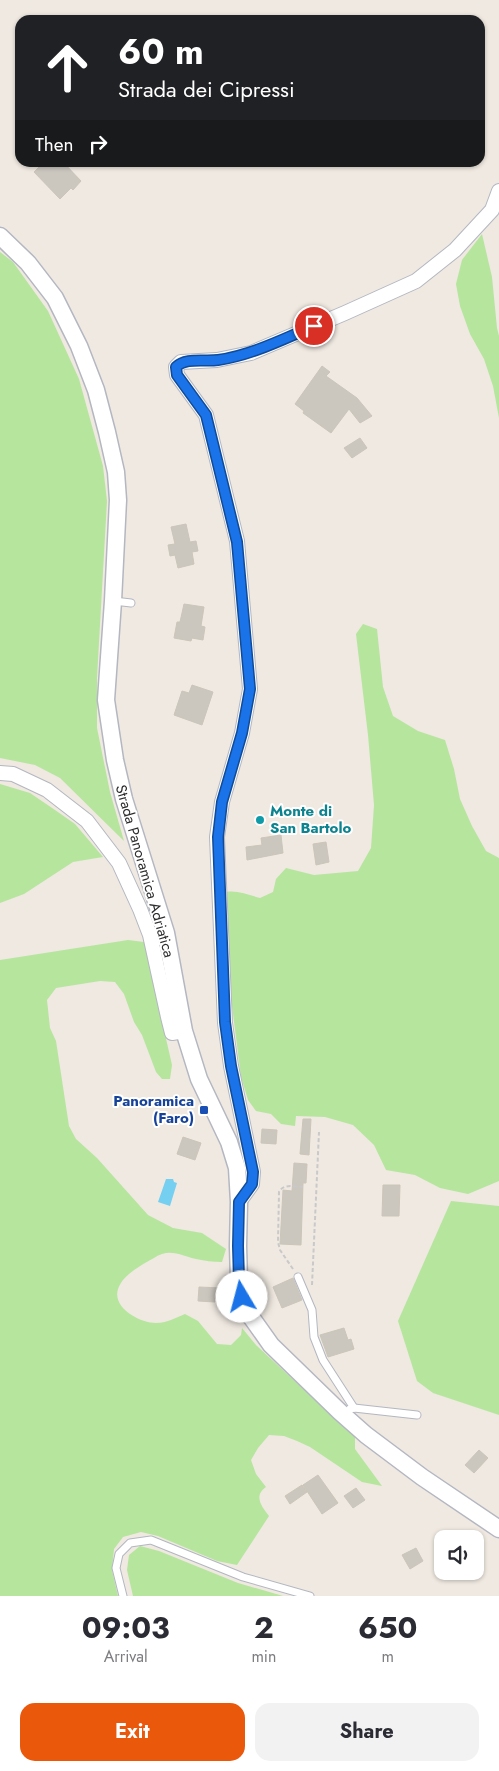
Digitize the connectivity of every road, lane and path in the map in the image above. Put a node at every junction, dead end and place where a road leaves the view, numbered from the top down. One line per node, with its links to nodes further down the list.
1 (499, 191): 9 (street)
2 (0, 236): 3 (street, Strada Panoramica Adriatica)
3 (113, 601): 4 (lane); 6 (street, Strada Panoramica Adriatica)
4 (131, 602)
5 (0, 772): 6 (street)
6 (184, 1031): 9 (street, Strada Panoramica Adriatica)
7 (319, 1132): 11 (path)
8 (303, 1187): 10 (path)
9 (239, 1202): 12 (street, Strada Panoramica Adriatica)
10 (298, 1277): 11 (lane)
11 (312, 1310): 12 (lane)
12 (347, 1410): 13 (lane); 14 (street, Strada Panoramica Adriatica)
13 (417, 1415)
14 (499, 1529)
15 (123, 1596): 16 (lane)
16 (310, 1596)

